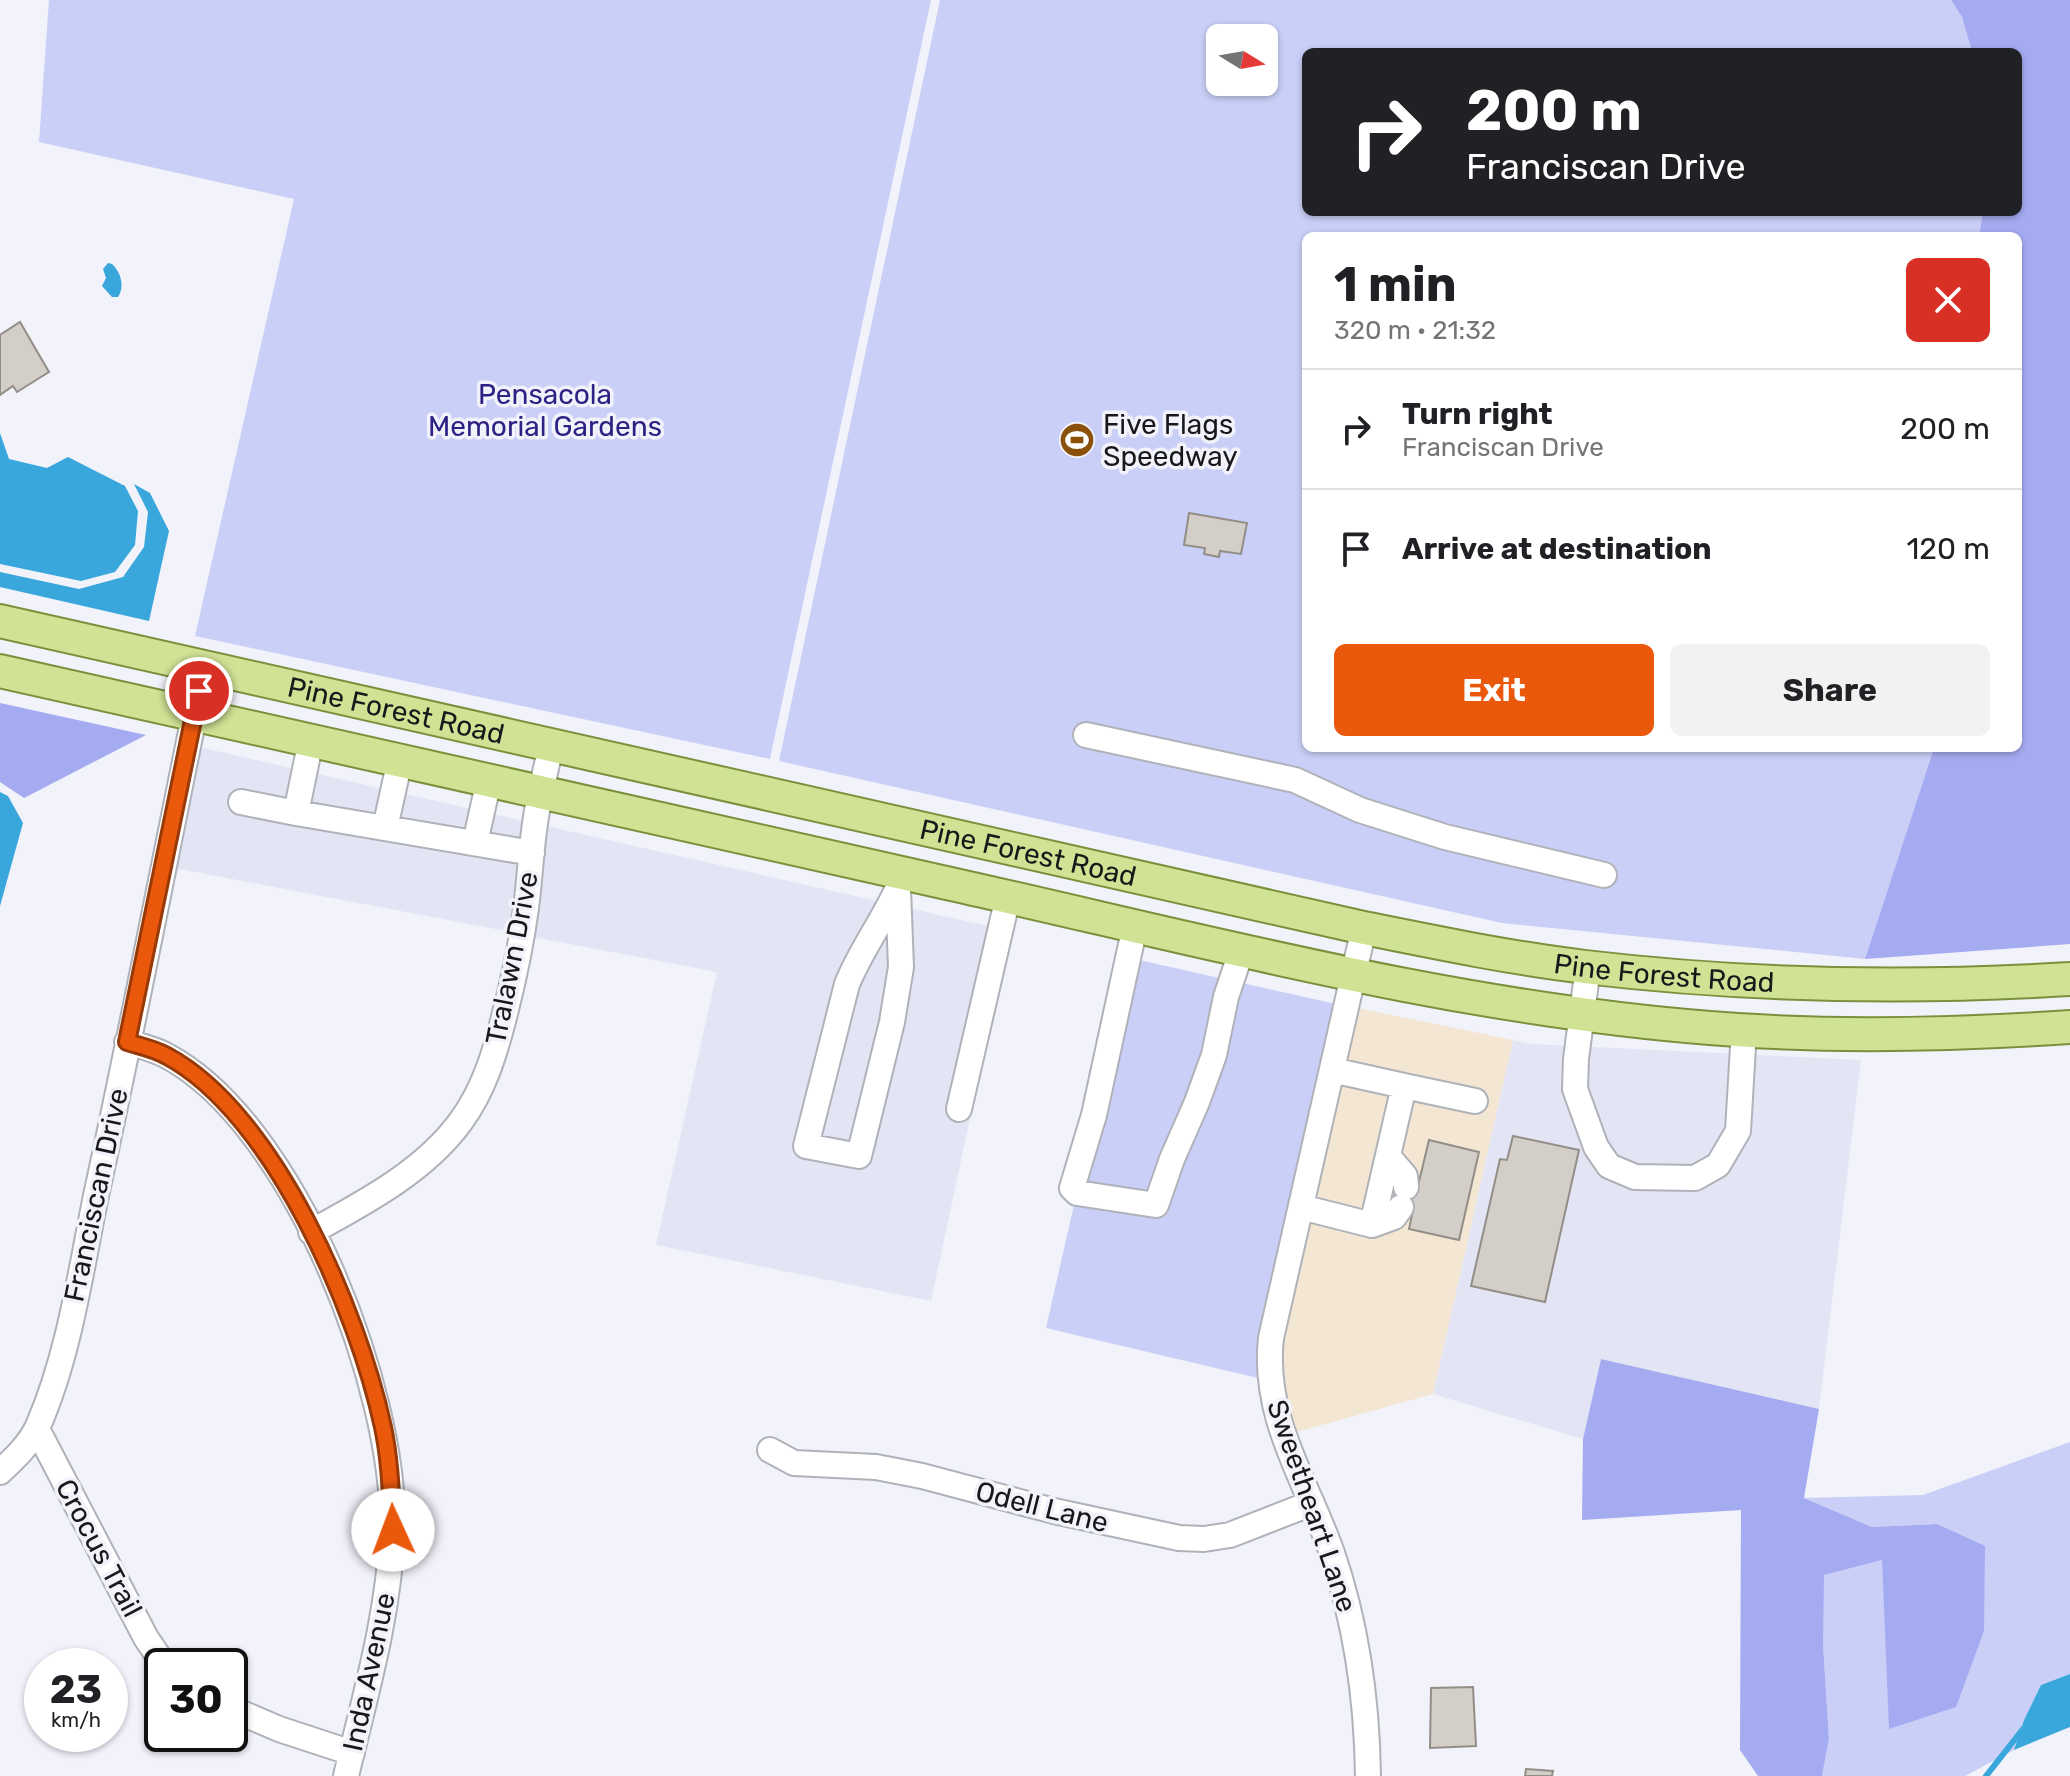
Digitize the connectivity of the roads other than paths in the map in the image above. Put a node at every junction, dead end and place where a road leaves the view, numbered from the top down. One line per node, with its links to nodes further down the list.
1 (0, 621): 2 (main road, Pine Forest Road)
2 (204, 668): 4 (street, Franciscan Drive); 7 (main road, Pine Forest Road)
3 (0, 671): 4 (main road, Pine Forest Road)
4 (194, 714): 6 (main road, Pine Forest Road); 32 (street, Franciscan Drive)
5 (1086, 735): 19 (street)
6 (311, 740): 8 (main road, Pine Forest Road); 13 (street)
7 (551, 746): 9 (main road, Pine Forest Road); 11 (street, Tralawn Drive)
8 (400, 760): 10 (main road, Pine Forest Road); 15 (street)
9 (658, 770): 14 (main road); 18 (main road, Pine Forest Road)
10 (489, 780): 11 (main road, Pine Forest Road); 16 (street)
11 (541, 792): 14 (main road, Pine Forest Road); 17 (street, Tralawn Drive)
12 (241, 802): 13 (street)
13 (296, 813): 15 (street)
14 (648, 816): 20 (main road, Pine Forest Road)
15 (385, 828): 16 (street)
16 (475, 843): 17 (street)
17 (532, 853): 40 (street, Tralawn Drive)
18 (1056, 859): 22 (main road); 24 (main road, Pine Forest Road)
19 (1604, 875)
20 (901, 882): 20 (street); 21 (main road, Pine Forest Road)
21 (1008, 897): 22 (main road, Pine Forest Road); 36 (street)
22 (1046, 906): 23 (main road, Pine Forest Road)
23 (1135, 926): 25 (main road, Pine Forest Road); 25 (street)
24 (1364, 928): 26 (main road, Pine Forest Road); 27 (street, Sweetheart Lane)
25 (1242, 949): 27 (main road, Pine Forest Road)
26 (1588, 967): 28 (main road, Pine Forest Road); 29 (street)
27 (1354, 975): 29 (main road, Pine Forest Road); 33 (street, Sweetheart Lane)
28 (2070, 979)
29 (1582, 1013): 31 (main road, Pine Forest Road); 31 (street)
30 (2070, 1027): 31 (main road, Pine Forest Road)
31 (1744, 1030)
32 (127, 1042): 40 (street, Inda Avenue); 41 (street, Franciscan Drive)
33 (1334, 1061): 34 (street); 38 (street, Sweetheart Lane)
34 (1404, 1086): 35 (street); 37 (street)
35 (1475, 1101)
36 (959, 1109)
37 (1388, 1156): 39 (street); 39 (street)
38 (1301, 1207): 39 (street); 44 (street, Sweetheart Lane)
39 (1372, 1225)
40 (311, 1232): 47 (street, Inda Avenue)
41 (37, 1429): 43 (street, Franciscan Drive); 45 (street, Crocus Trail)
42 (770, 1450): 44 (street, Odell Lane)
43 (0, 1472)
44 (1312, 1503): 48 (street, Sweetheart Lane)
45 (153, 1648)
46 (248, 1716): 47 (street)
47 (349, 1764)
48 (1368, 1776)

